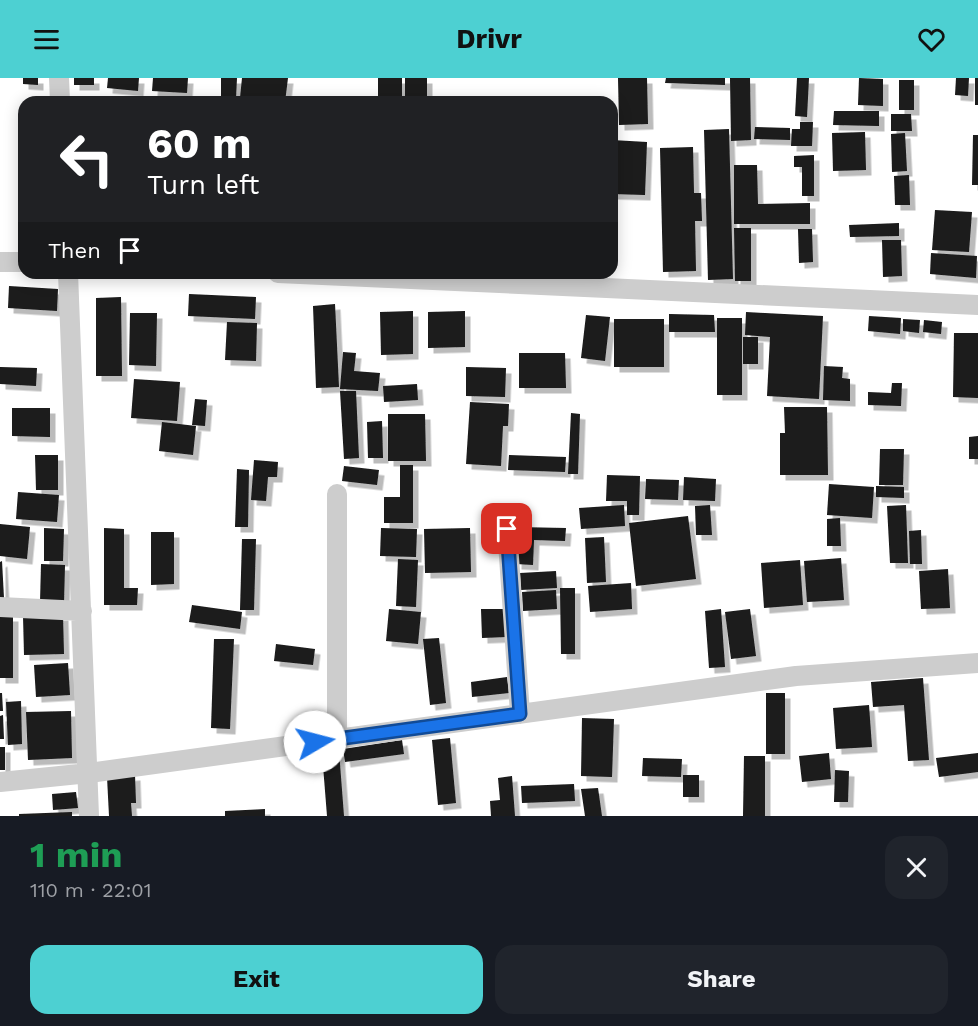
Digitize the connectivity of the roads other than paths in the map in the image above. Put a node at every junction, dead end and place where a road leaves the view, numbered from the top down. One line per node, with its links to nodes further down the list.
1 (59, 78): 2 (street)
2 (60, 96)
3 (0, 262): 4 (street)
4 (18, 262)
5 (68, 279): 11 (street)
6 (409, 279): 7 (street)
7 (978, 305)
8 (337, 494): 14 (street)
9 (507, 529): 13 (street)
10 (0, 607): 11 (street)
11 (82, 611): 15 (street)
12 (978, 663): 13 (street)
13 (520, 714): 14 (street)
14 (337, 739): 15 (street)
15 (89, 773): 16 (street); 17 (street)
16 (0, 782)
17 (89, 816)

